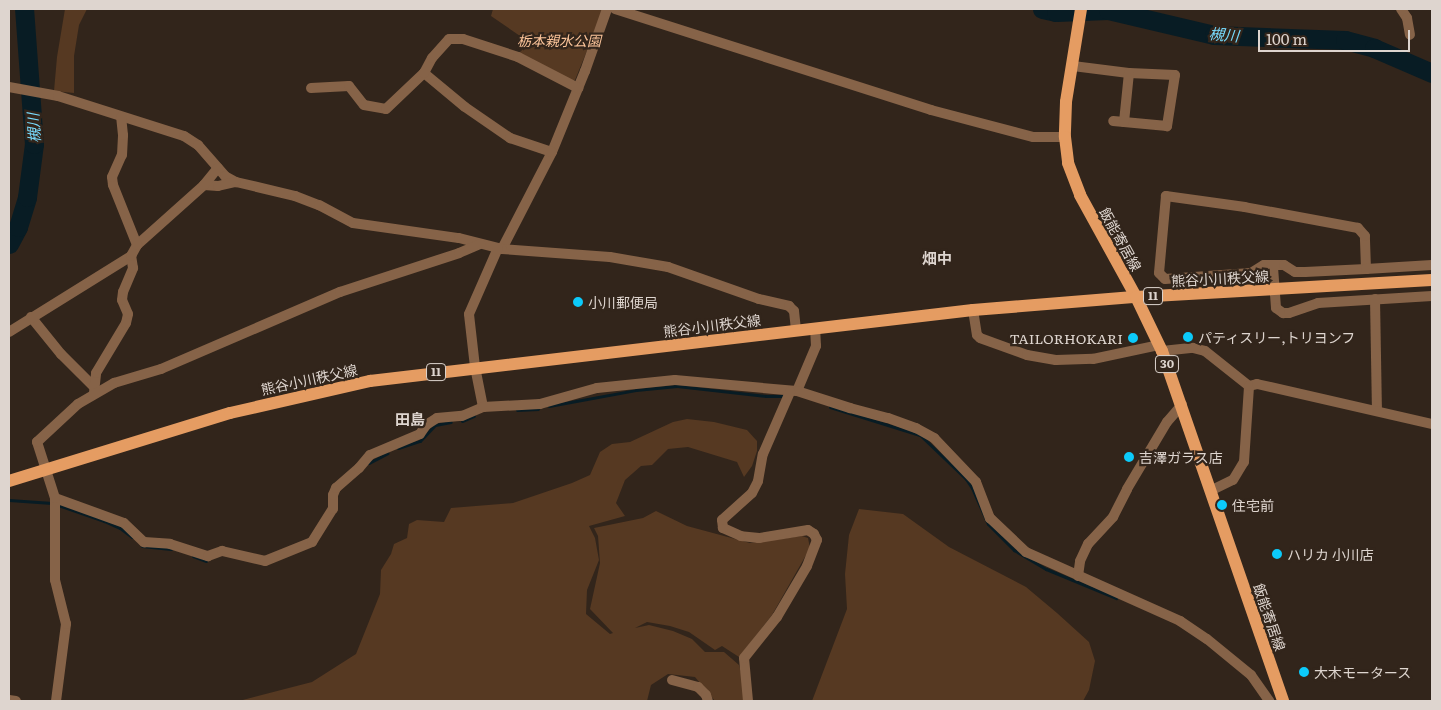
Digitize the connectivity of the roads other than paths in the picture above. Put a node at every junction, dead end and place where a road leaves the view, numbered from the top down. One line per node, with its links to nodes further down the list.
1 (608, 9): 11 (street)
2 (615, 9): 13 (street)
3 (1081, 9): 6 (main road, 飯能寄居線 / 30)
4 (1401, 9): 5 (street)
5 (1410, 35)
6 (1073, 66): 8 (street); 13 (main road, 飯能寄居線 / 30)
7 (424, 72): 10 (street); 11 (street); 14 (street)
8 (1128, 73): 8 (street)
9 (9, 87): 12 (street)
10 (311, 88)
11 (578, 88): 14 (street)
12 (121, 117): 15 (street); 19 (street)
13 (1065, 137): 28 (main road, 飯能寄居線 / 30)
14 (552, 152): 20 (street)
15 (218, 168): 16 (street); 17 (street)
16 (236, 182): 17 (street); 18 (street)
17 (204, 185): 19 (street)
18 (480, 244): 20 (street); 38 (street)
19 (137, 245): 21 (street)
20 (500, 249): 33 (street); 36 (street)
21 (131, 256): 31 (street); 38 (street)
22 (1432, 265): 24 (street)
23 (1273, 266): 24 (street); 24 (street); 26 (street)
24 (1366, 269)
25 (1432, 280): 26 (main road, 熊谷小川秩父線 / 11)
26 (1274, 290): 28 (main road, 熊谷小川秩父線 / 11); 29 (street)
27 (1432, 296): 29 (street)
28 (1136, 297): 30 (main road, 熊谷小川秩父線 / 11); 35 (main road, 飯能寄居線 / 30)
29 (1375, 299): 42 (street)
30 (973, 310): 32 (main road, 熊谷小川秩父線 / 11); 35 (street)
31 (32, 318): 34 (street); 38 (street)
32 (815, 328): 33 (main road, 熊谷小川秩父線 / 11); 39 (street)
33 (796, 330): 36 (main road, 熊谷小川秩父線 / 11)
34 (9, 332)
35 (1160, 348): 37 (street); 40 (main road, 飯能寄居線 / 30)
36 (474, 367): 41 (street); 44 (main road, 熊谷小川秩父線 / 11)
37 (1249, 386): 42 (street); 46 (street)
38 (94, 390): 44 (street)
39 (794, 391): 41 (street); 48 (street); 54 (street)
40 (1182, 405): 46 (main road, 飯能寄居線 / 30); 48 (street)
41 (483, 407): 47 (street)
42 (1377, 410): 43 (street)
43 (1432, 424)
44 (46, 469): 45 (main road, 熊谷小川秩父線 / 11); 47 (street)
45 (9, 481)
46 (1210, 491): 56 (main road, 飯能寄居線 / 30)
47 (55, 498): 52 (street)
48 (1078, 576): 55 (street)
49 (672, 680): 53 (street)
50 (9, 700): 51 (street)
51 (16, 701)
52 (56, 701)
53 (708, 701)
54 (748, 701)
55 (1269, 701)
56 (1283, 701)

